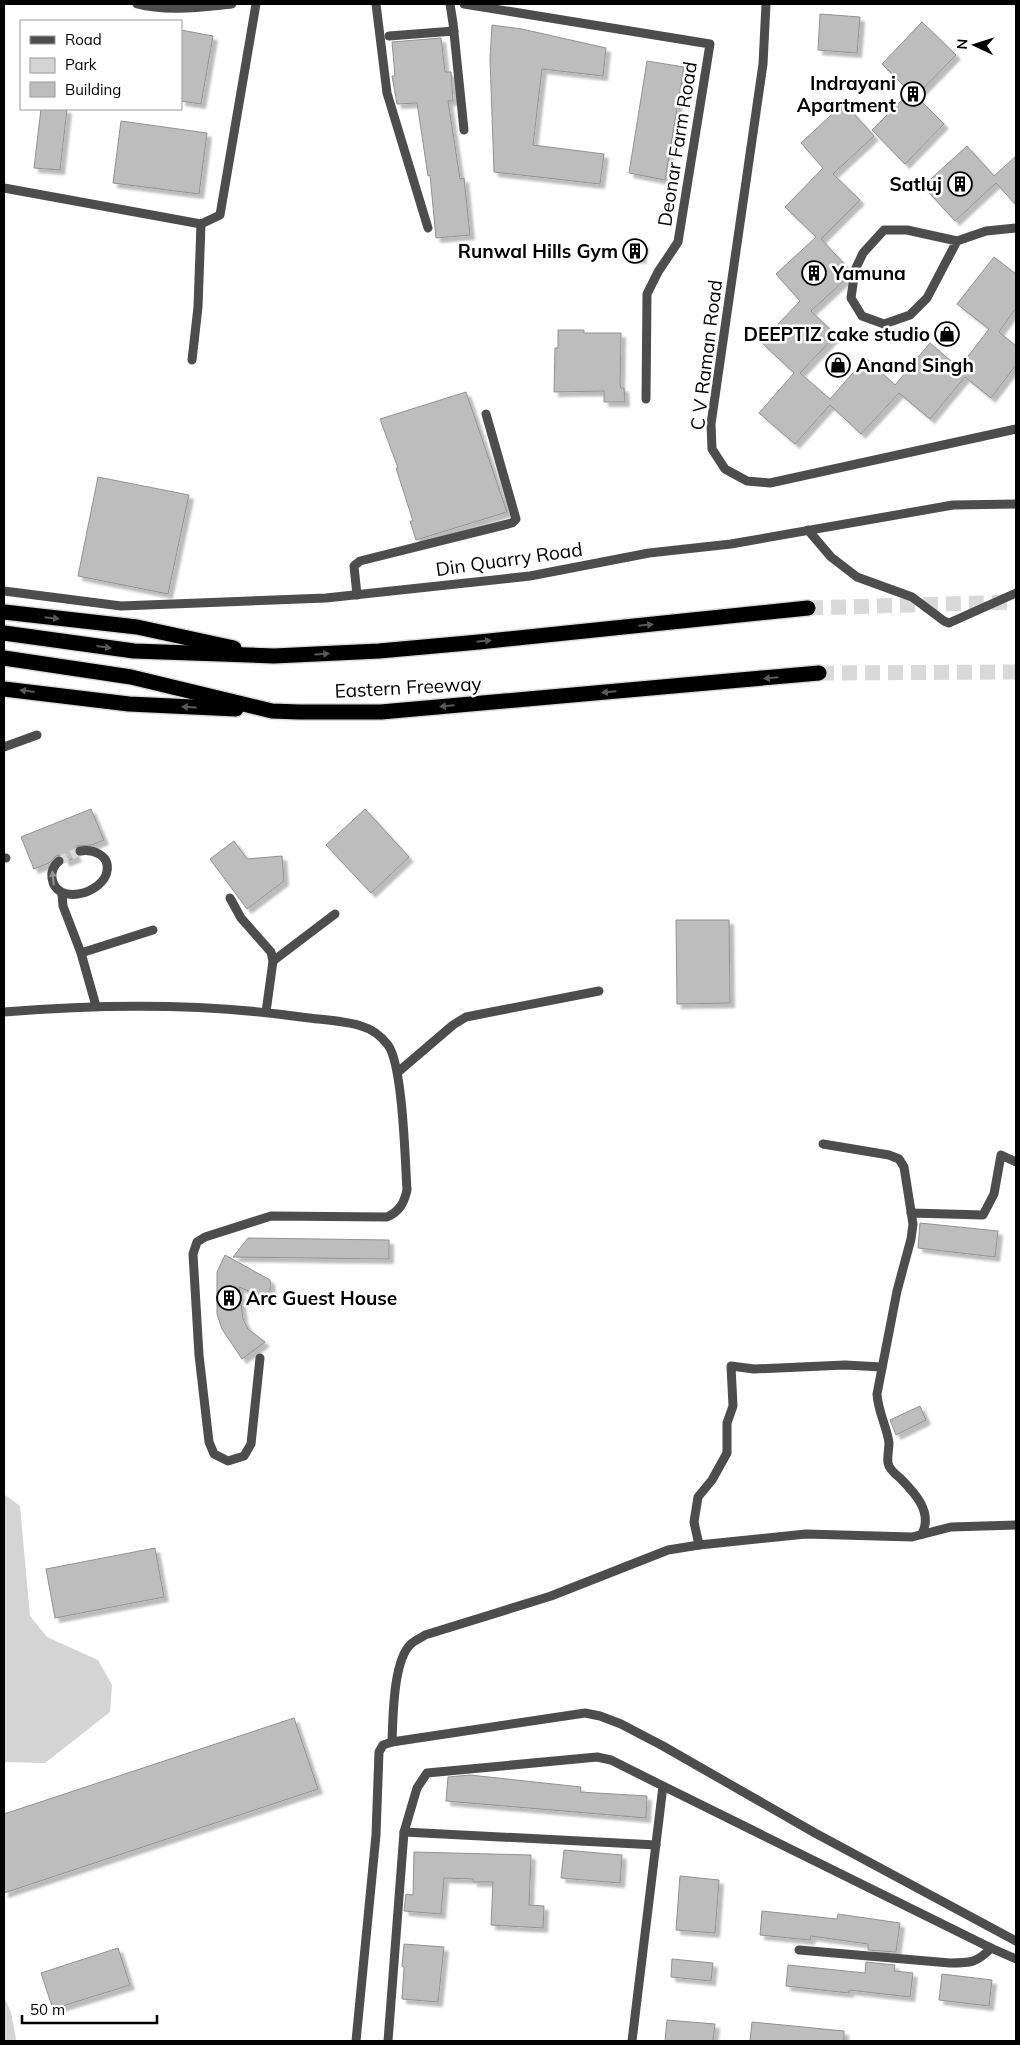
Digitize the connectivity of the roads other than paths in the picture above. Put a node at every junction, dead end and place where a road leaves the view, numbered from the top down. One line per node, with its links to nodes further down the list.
1 (137, 4): 2 (street)
2 (232, 4)
3 (256, 4): 12 (street)
4 (376, 4): 13 (street)
5 (450, 4): 8 (street)
6 (464, 4): 17 (street, Deonar Farm Road)
7 (766, 4): 19 (street, C V Raman Road)
8 (454, 31): 9 (street); 10 (street)
9 (389, 36)
10 (464, 130)
11 (4, 188): 12 (street)
12 (201, 224): 16 (street)
13 (428, 228)
14 (1016, 228): 15 (street)
15 (957, 241): 15 (street)
16 (192, 360)
17 (646, 399)
18 (486, 414): 24 (street)
19 (1016, 429)
20 (1016, 504): 21 (street, Din Quarry Road)
21 (808, 530): 23 (street); 24 (street, Din Quarry Road)
22 (4, 591): 24 (street, Din Quarry Road)
23 (1016, 593)
24 (357, 595)
25 (808, 608): 28 (highway, Eastern Freeway, one-way to 25)
26 (4, 612): 28 (highway, one-way to 28)
27 (4, 633): 28 (highway, Eastern Freeway, one-way to 28)
28 (274, 656)
29 (4, 658): 32 (highway, Eastern Freeway)
30 (819, 673): 32 (highway, Eastern Freeway, one-way to 32)
31 (4, 689): 32 (highway, one-way to 31)
32 (272, 711)
33 (37, 735): 34 (street)
34 (4, 748)
35 (80, 851): 37 (street)
36 (59, 861): 37 (street, one-way to 36)
37 (62, 894): 41 (street)
38 (230, 898): 42 (street)
39 (334, 914): 42 (street)
40 (153, 930): 41 (street)
41 (81, 953): 44 (street)
42 (273, 961): 46 (street)
43 (599, 991): 47 (street)
44 (96, 1006): 45 (street); 46 (street)
45 (4, 1012)
46 (266, 1012): 47 (street)
47 (398, 1072): 51 (street)
48 (823, 1144): 50 (street)
49 (1016, 1162): 50 (street)
50 (911, 1213): 52 (street)
51 (260, 1358)
52 (882, 1367): 54 (street); 55 (street)
53 (1016, 1525): 54 (street)
54 (922, 1534): 55 (street)
55 (699, 1545): 56 (street)
56 (392, 1742): 60 (street); 64 (street)
57 (663, 1786): 58 (street); 59 (street); 61 (street)
58 (404, 1832): 59 (street); 65 (street)
59 (656, 1845): 66 (street)
60 (1016, 1942)
61 (991, 1948): 62 (street); 63 (street)
62 (799, 1950)
63 (1016, 1959)
64 (356, 2041)
65 (388, 2041)
66 (632, 2041)

